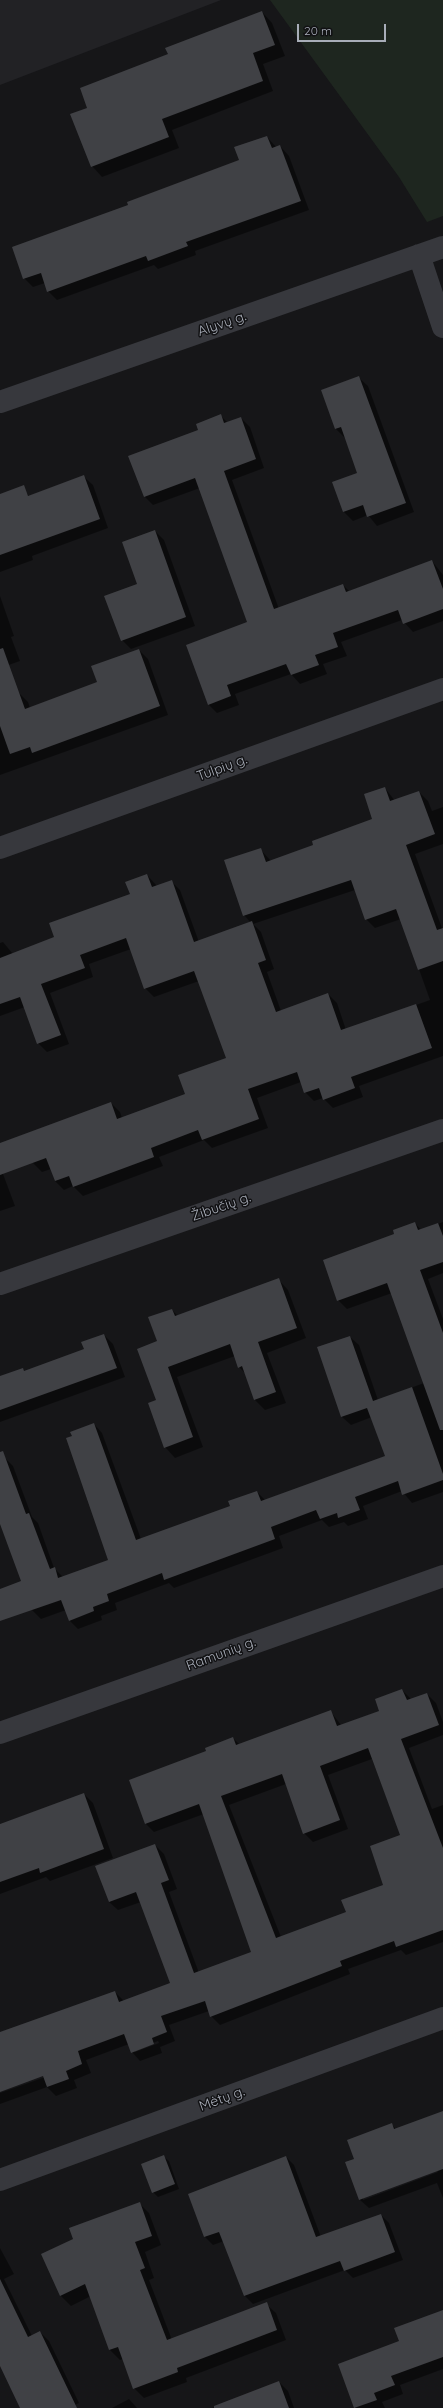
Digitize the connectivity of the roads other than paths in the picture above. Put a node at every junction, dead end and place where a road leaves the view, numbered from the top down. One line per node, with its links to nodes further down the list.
1 (443, 247): 2 (street, Alyvų g.)
2 (419, 255): 3 (street); 4 (street, Alyvų g.)
3 (443, 327)
4 (0, 402)
5 (443, 689): 6 (street, Tulpių g.)
6 (0, 848)
7 (443, 1130): 8 (street, Žibučių g.)
8 (0, 1284)
9 (443, 1576): 10 (street, Ramunių g.)
10 (0, 1733)
11 (443, 2018): 12 (street, Mėtų g.)
12 (0, 2180)

